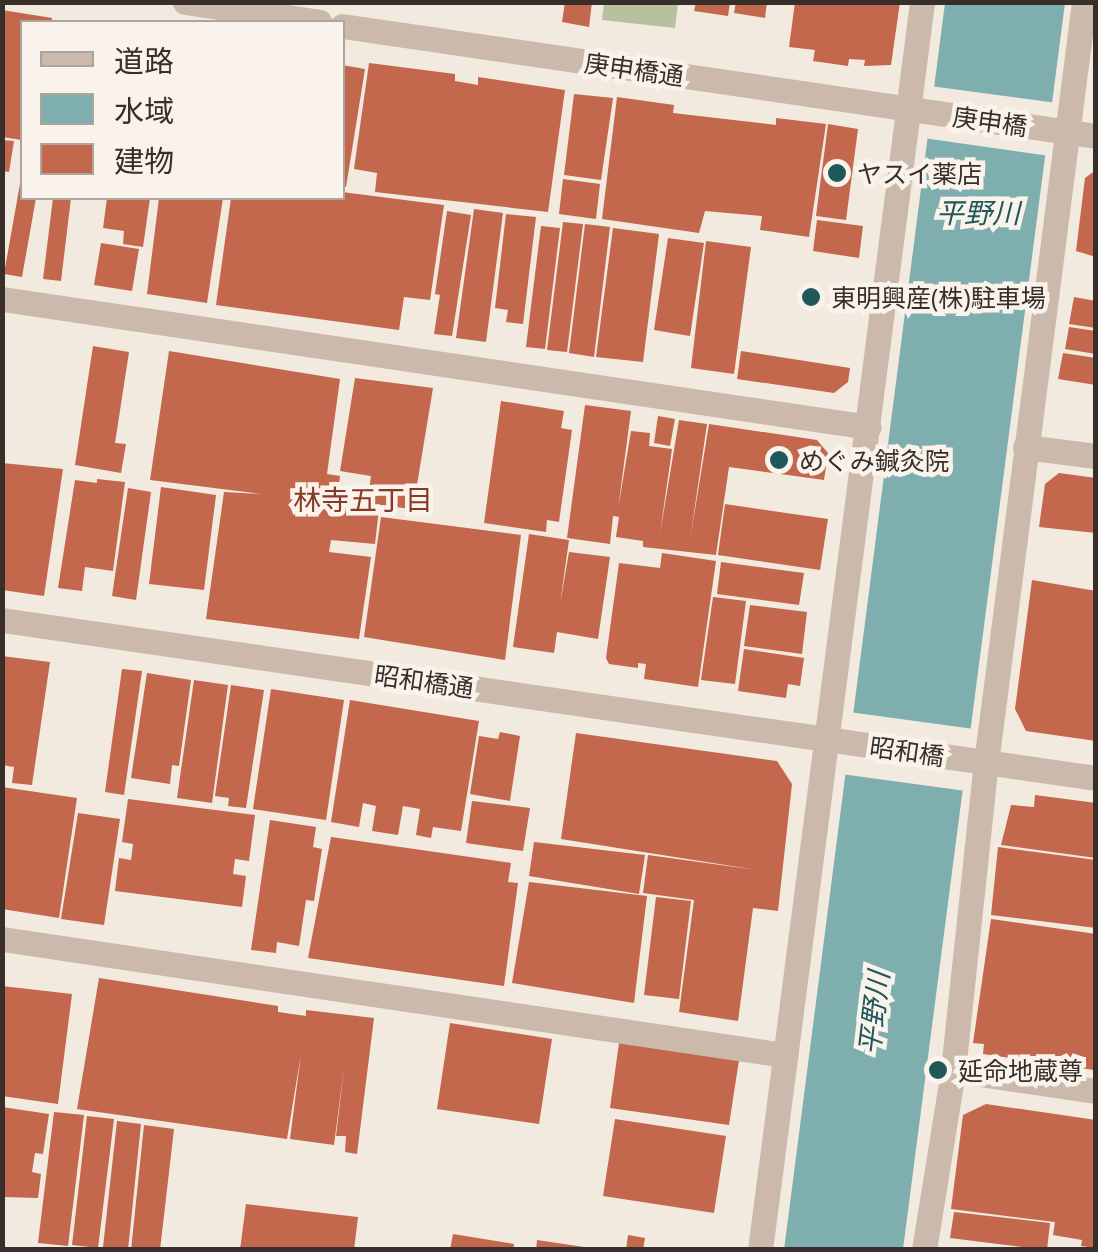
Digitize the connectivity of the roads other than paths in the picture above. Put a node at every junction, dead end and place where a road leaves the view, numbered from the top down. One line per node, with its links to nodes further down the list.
1 (185, 2): 4 (street)
2 (922, 2): 6 (street)
3 (1084, 2): 7 (street)
4 (306, 20)
5 (345, 26): 6 (street, 庚申橋通)
6 (917, 110): 7 (street, 庚申橋); 10 (street)
7 (1060, 131): 8 (street); 11 (street)
8 (1096, 136)
9 (2, 299): 10 (street)
10 (869, 426): 14 (street)
11 (1026, 447): 12 (street); 15 (street)
12 (1096, 456)
13 (2, 620): 14 (street, 昭和橋通)
14 (835, 741): 15 (street, 昭和橋); 18 (street)
15 (978, 761): 16 (street); 19 (street)
16 (1096, 778)
17 (2, 939): 18 (street)
18 (786, 1054): 21 (street)
19 (953, 1070): 20 (street); 22 (street)
20 (1096, 1091)
21 (760, 1250)
22 (924, 1250)

